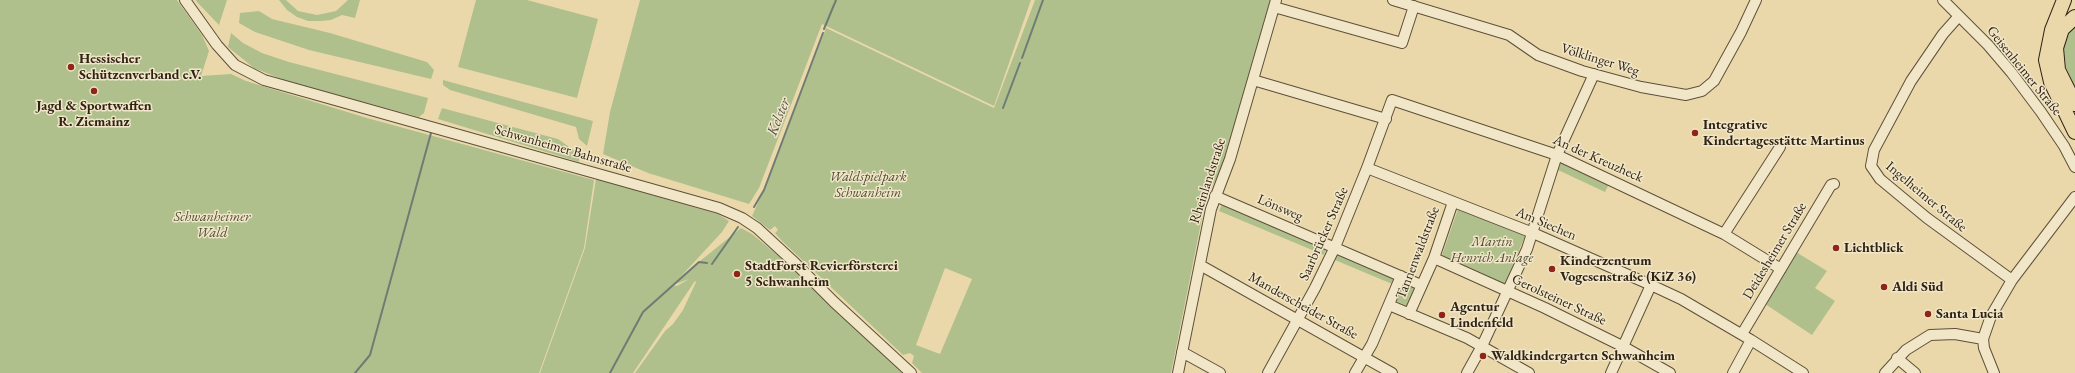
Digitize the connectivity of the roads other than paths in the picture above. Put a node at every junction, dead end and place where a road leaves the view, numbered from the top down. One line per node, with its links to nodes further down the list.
1 (185, 0): 46 (street, Schwanheimer Bahnstraße)
2 (1393, 0): 7 (street, Völklinger Weg)
3 (1756, 0): 10 (street, Völklinger Weg)
4 (1943, 0): 8 (street, Geisenheimer Straße)
5 (2064, 0): 15 (highway)
6 (1275, 3): 7 (street); 11 (street, Rheinlandstraße)
7 (1414, 6): 10 (street, Völklinger Weg)
8 (1960, 16): 18 (street, Geisenheimer Straße); 31 (street, Ingelheimer Straße)
9 (2075, 17): 13 (highway)
10 (1594, 74): 17 (street)
11 (1253, 80): 14 (street); 21 (street, Rheinlandstraße)
12 (1392, 100): 14 (street, Saarbrücker Straße); 17 (street, An der Kreuzheck)
13 (2075, 104)
14 (1386, 119): 19 (street, Saarbrücker Straße)
15 (2075, 132)
16 (1780, 147): 25 (street)
17 (1557, 155): 24 (street); 25 (street, An der Kreuzheck)
18 (2075, 167)
19 (1367, 168): 23 (street, Am Siechen); 26 (street, Saarbrücker Straße)
20 (1834, 184): 29 (street, Deidesheimer Straße)
21 (1215, 196): 26 (street, Lönsweg); 28 (street, Rheinlandstraße)
22 (2075, 197): 31 (street)
23 (1453, 202): 24 (street, Am Siechen); 27 (street, Tannenwaldstraße)
24 (1533, 233): 33 (street, Am Siechen); 34 (street)
25 (1724, 234): 29 (street, An der Kreuzheck)
26 (1335, 247): 30 (street, Lönsweg); 37 (street, Saarbrücker Straße)
27 (1434, 258): 32 (street, Tannenwaldstraße); 34 (street, Gerolsteiner Straße)
28 (1200, 265): 37 (street, Manderscheider Straße); 43 (street, Rheinlandstraße)
29 (1781, 269): 38 (street, Deidesheimer Straße)
30 (1401, 276): 32 (street, Lönsweg); 35 (street, Tannenwaldstraße)
31 (2012, 280): 39 (street)
32 (1421, 285): 36 (street, Tannenwaldstraße)
33 (1650, 285): 38 (street, Am Siechen); 42 (street)
34 (1508, 292): 41 (street); 42 (street, Gerolsteiner Straße)
35 (1389, 305): 36 (street); 44 (street, Tannenwaldstraße)
36 (1409, 314): 41 (street)
37 (1298, 319): 44 (street, Manderscheider Straße); 49 (street, Saarbrücker Straße)
38 (1742, 334): 40 (street, Am Siechen)
39 (1983, 339): 45 (street); 60 (street)
40 (1752, 340): 56 (street); 57 (street, Am Siechen)
41 (1482, 346): 52 (street); 53 (street)
42 (1624, 347): 54 (street); 55 (street, Gerolsteiner Straße)
43 (1182, 352): 47 (street, Rheinlandstraße); 48 (street)
44 (1364, 357): 50 (street, Tannenwaldstraße); 51 (street, Manderscheider Straße)
45 (1897, 358): 58 (street); 59 (street)
46 (911, 373)
47 (1178, 373)
48 (1220, 373)
49 (1268, 373)
50 (1355, 373)
51 (1392, 373)
52 (1466, 373)
53 (1529, 373)
54 (1611, 373)
55 (1670, 373)
56 (1733, 373)
57 (1803, 373)
58 (1885, 373)
59 (1915, 373)
60 (1994, 373)

